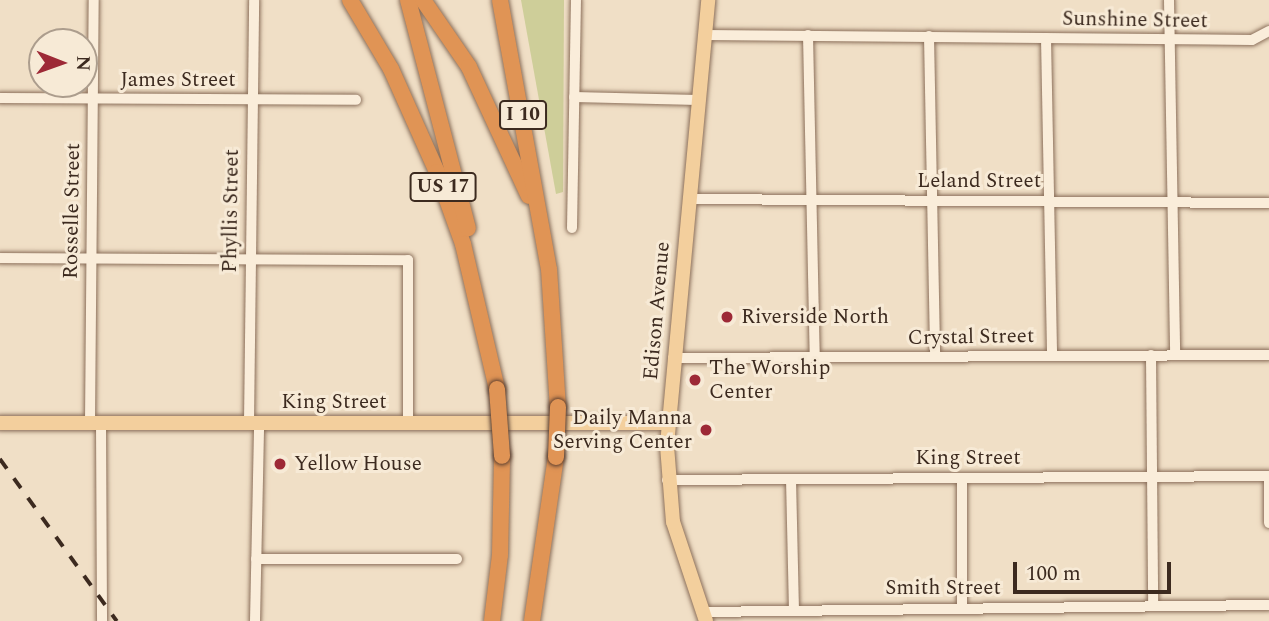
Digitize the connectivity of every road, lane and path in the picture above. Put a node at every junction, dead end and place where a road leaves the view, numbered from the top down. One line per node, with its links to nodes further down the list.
1 (94, 0): 18 (street, Rosselle Street)
2 (254, 0): 19 (street, Phyllis Street)
3 (350, 0): 40 (highway, US 17)
4 (408, 0): 40 (highway)
5 (423, 0): 29 (highway)
6 (500, 0): 29 (highway, I 10)
7 (576, 0): 16 (street)
8 (708, 0): 11 (main road, Edison Avenue)
9 (1169, 0): 15 (street)
10 (1269, 32): 15 (street, Sunshine Street)
11 (705, 35): 12 (street, Sunshine Street); 21 (main road, Edison Avenue)
12 (808, 35): 13 (street, Sunshine Street); 23 (street)
13 (929, 36): 14 (street, Sunshine Street); 24 (street)
14 (1045, 38): 15 (street, Sunshine Street); 25 (street)
15 (1169, 39): 26 (street)
16 (573, 97): 21 (street); 28 (street)
17 (0, 98): 18 (street, James Street)
18 (93, 99): 19 (street, James Street); 30 (street, Rosselle Street)
19 (252, 100): 20 (street, James Street); 32 (street, Phyllis Street)
20 (356, 100)
21 (698, 100): 22 (main road, Edison Avenue)
22 (689, 199): 23 (street, Leland Street); 39 (main road, Edison Avenue)
23 (811, 199): 24 (street, Leland Street); 37 (street)
24 (930, 201): 25 (street, Leland Street); 38 (street)
25 (1049, 201): 26 (street, Leland Street); 33 (street)
26 (1174, 202): 27 (street, Leland Street); 35 (street)
27 (1269, 203)
28 (572, 228)
29 (542, 231): 63 (highway, I 10, bridge)
30 (91, 256): 31 (street); 32 (street); 42 (street, Rosselle Street)
31 (0, 258)
32 (249, 258): 43 (street, Phyllis Street); 45 (street)
33 (1052, 355): 34 (street, Crystal Street); 38 (street, Crystal Street)
34 (1151, 355): 35 (street, Crystal Street); 47 (street)
35 (1175, 355): 36 (street, Crystal Street)
36 (1269, 355)
37 (815, 357): 38 (street, Crystal Street); 39 (street, Crystal Street)
38 (935, 357)
39 (673, 358): 44 (main road, Edison Avenue)
40 (497, 389): 62 (highway, bridge)
41 (0, 423): 42 (main road, King Street)
42 (95, 423): 43 (main road, King Street); 60 (street, Rosselle Street)
43 (254, 423): 45 (main road, King Street); 52 (street, Phyllis Street)
44 (668, 423): 45 (main road, King Street); 50 (main road, Edison Avenue)
45 (408, 424)
46 (1269, 476): 47 (street, King Street); 51 (street)
47 (1154, 478): 49 (street, King Street); 55 (street)
48 (791, 479): 49 (street, King Street); 50 (street, King Street); 58 (street)
49 (962, 479): 56 (street)
50 (667, 480): 59 (main road, Edison Avenue)
51 (1269, 523)
52 (256, 559): 53 (street); 61 (street, Phyllis Street)
53 (457, 559)
54 (1269, 605): 55 (street, Smith Street)
55 (1153, 606): 57 (street, Smith Street)
56 (962, 607): 57 (street, Smith Street); 58 (street, Smith Street)
57 (1001, 607): 64 (street)
58 (793, 609): 59 (street, Smith Street)
59 (704, 616)
60 (102, 621)
61 (255, 621)
62 (492, 621)
63 (532, 621)
64 (1001, 621)

